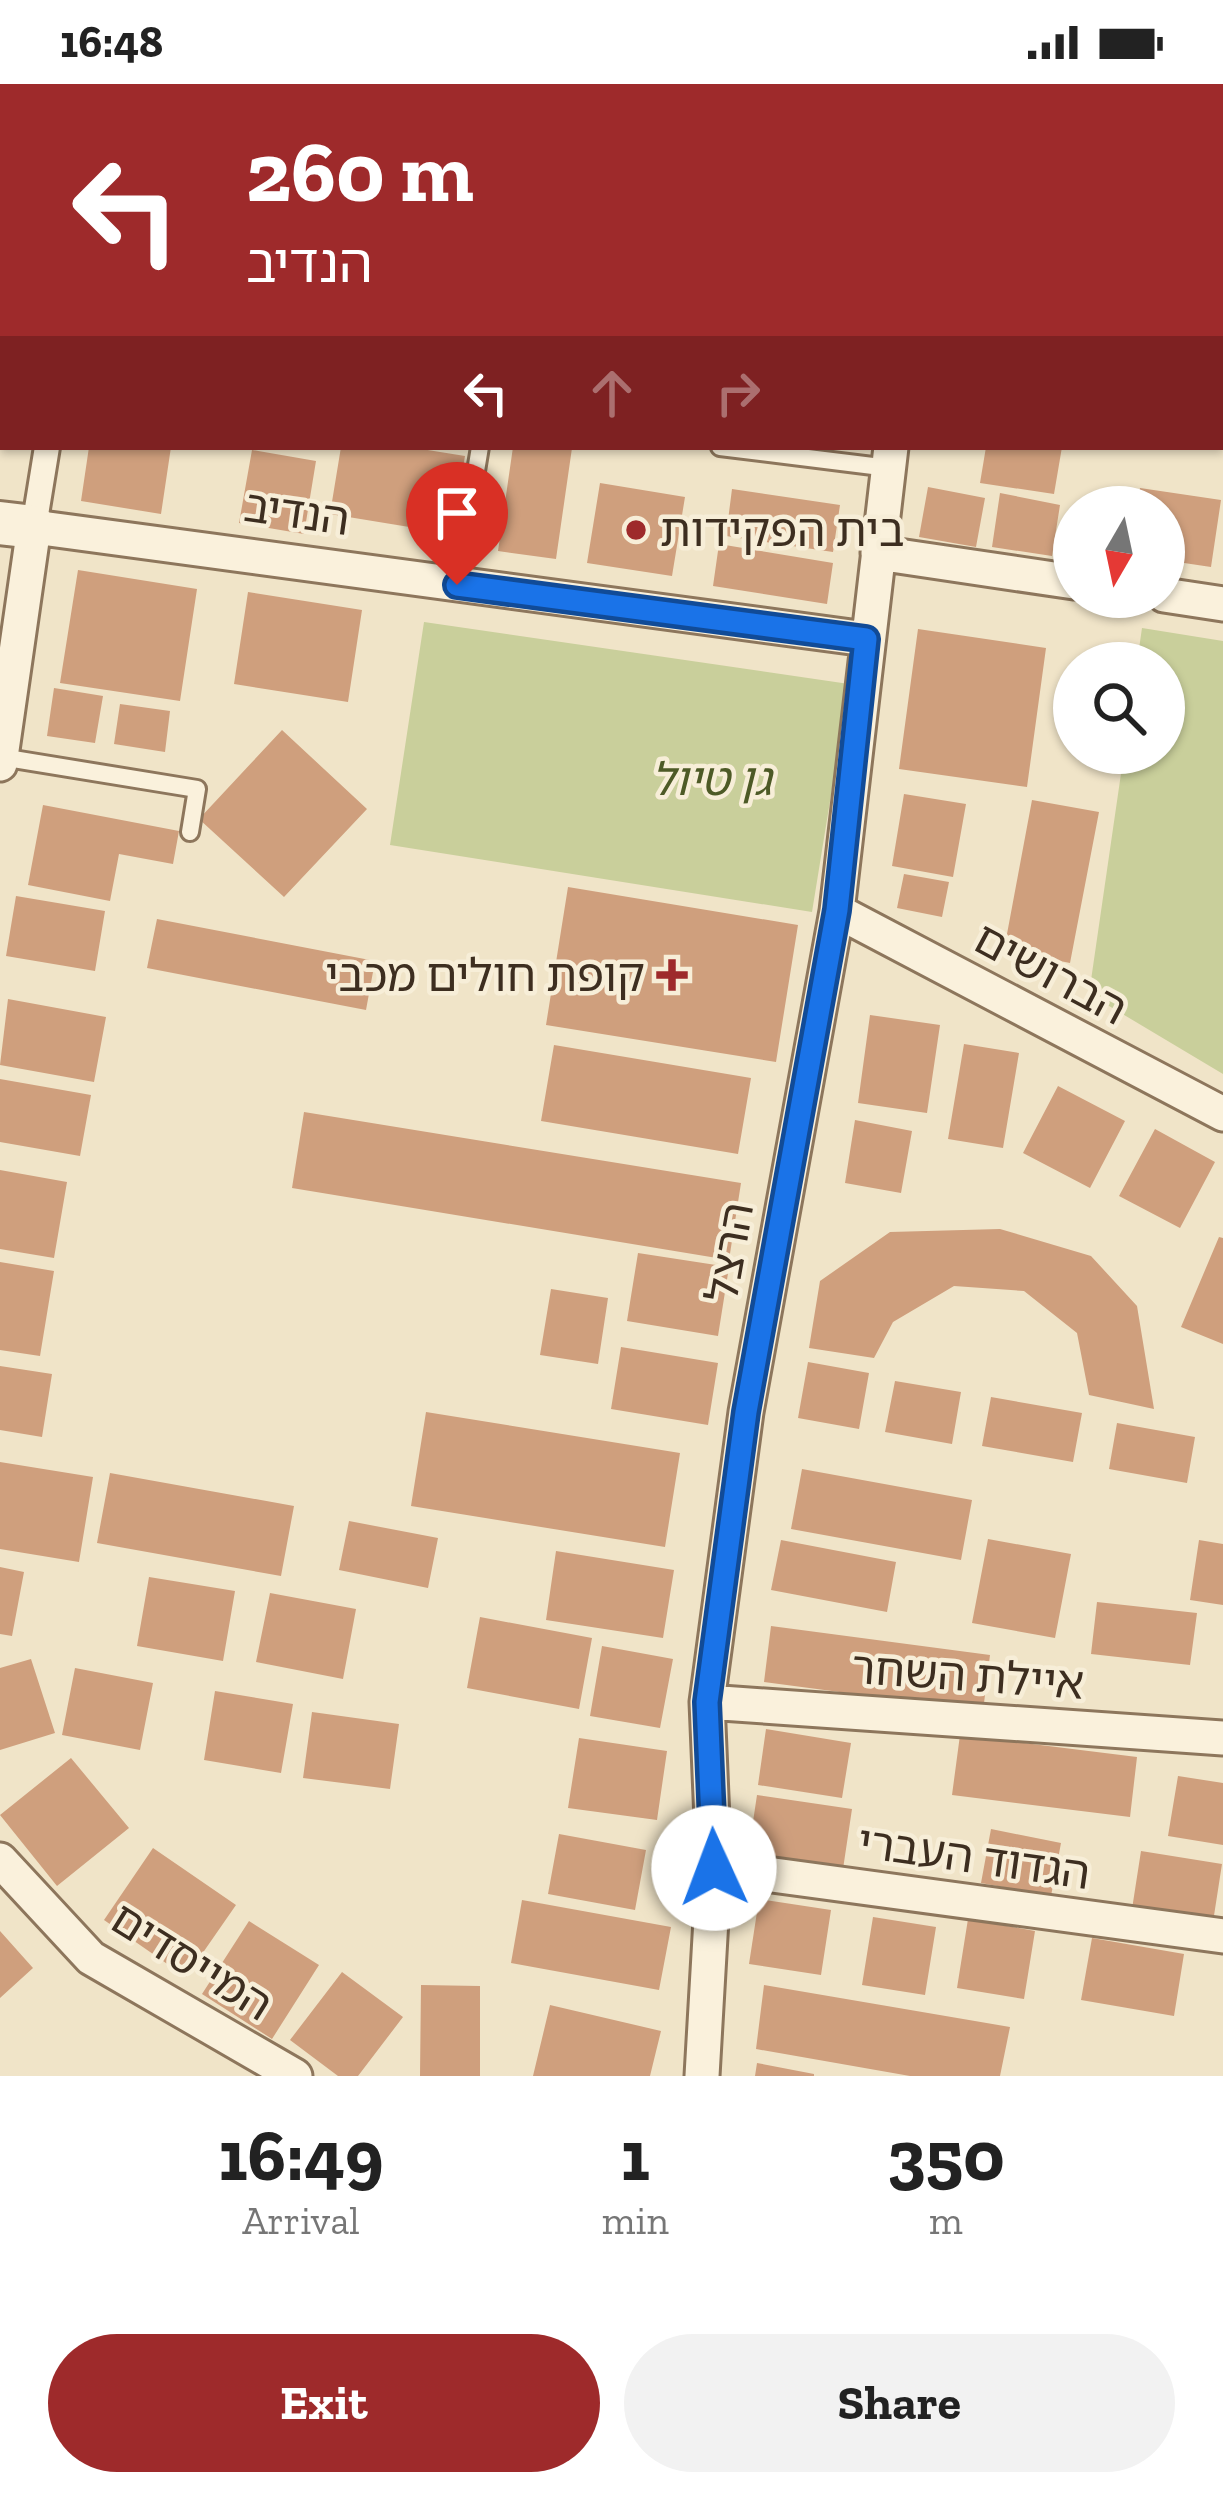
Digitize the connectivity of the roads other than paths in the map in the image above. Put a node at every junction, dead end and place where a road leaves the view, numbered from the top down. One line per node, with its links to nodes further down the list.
1 (46, 450): 5 (street)
2 (480, 450): 8 (lane)
3 (771, 450): 4 (lane)
4 (890, 457): 6 (street, הרצל)
5 (17, 525): 8 (street, הנדיב); 12 (street)
6 (878, 554): 7 (street); 11 (street, הרצל)
7 (1053, 579)
8 (457, 585): 11 (street, הנדיב)
9 (1185, 598): 10 (street)
10 (1223, 604)
11 (866, 639): 14 (street, הרצל)
12 (1, 761): 13 (lane)
13 (190, 832)
14 (837, 910): 15 (street, הברושים); 16 (street, הרצל)
15 (1223, 1114)
16 (707, 1702): 17 (street, איילת השחר); 19 (street, הרצל)
17 (1223, 1738)
18 (0, 1860): 21 (street, המייסדים)
19 (714, 1868): 20 (street, הגדוד העברי); 22 (street, הרצל)
20 (1223, 1936)
21 (295, 2076)
22 (702, 2076)

